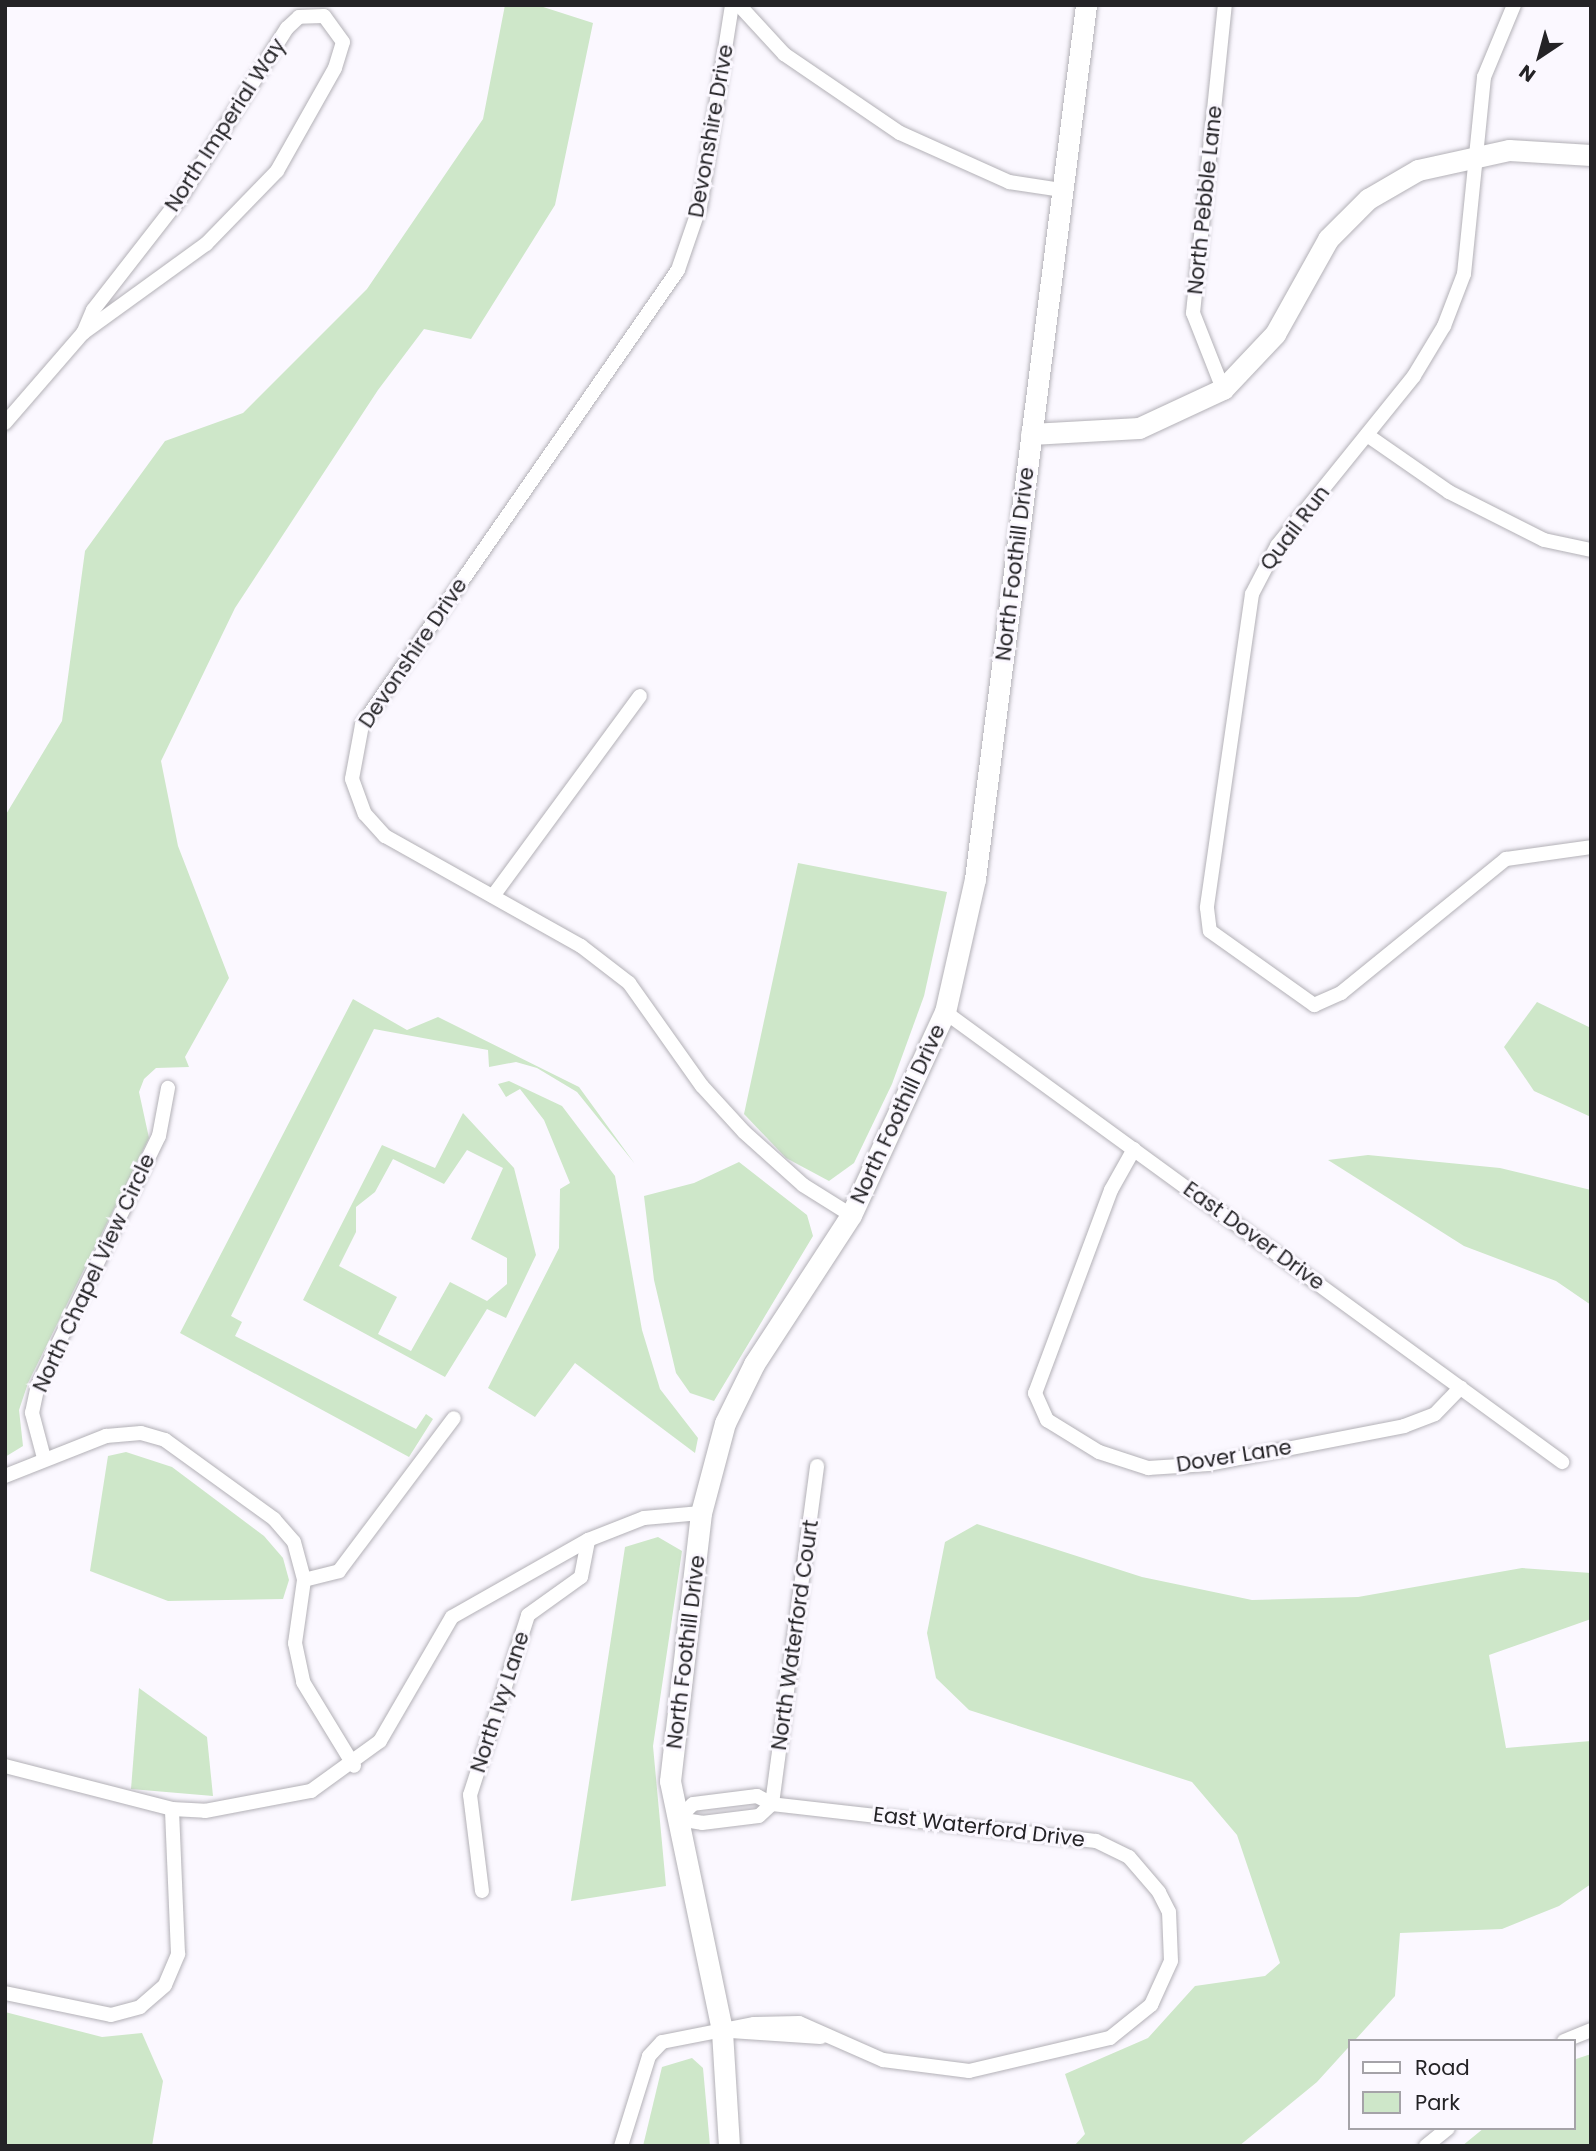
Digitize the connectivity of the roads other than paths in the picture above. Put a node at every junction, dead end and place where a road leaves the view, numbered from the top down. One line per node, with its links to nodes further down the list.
1 (732, 5): 17 (street, Devonshire Drive)
2 (739, 5): 8 (street)
3 (1086, 5): 8 (street, North Foothill Drive)
4 (1226, 5): 10 (street, North Pebble Lane)
5 (1514, 5): 6 (street, Quail Run)
6 (1472, 155): 7 (street); 10 (street); 13 (street, Quail Run)
7 (1591, 155)
8 (1062, 190): 12 (street, North Foothill Drive)
9 (83, 333): 9 (street, North Imperial Way); 11 (street, North Imperial Way)
10 (1223, 389): 12 (street)
11 (5, 423)
12 (1031, 434): 18 (street, North Foothill Drive)
13 (1367, 435): 14 (street); 16 (street, Quail Run)
14 (1591, 550)
15 (640, 696): 17 (street)
16 (1591, 847)
17 (493, 896): 21 (street, Devonshire Drive)
18 (945, 1012): 20 (street, East Dover Drive); 21 (street, North Foothill Drive)
19 (169, 1088): 24 (street, North Chapel View Circle)
20 (1134, 1149): 22 (street, East Dover Drive); 22 (street, Dover Lane)
21 (851, 1214): 28 (street, North Foothill Drive)
22 (1461, 1387): 25 (street, East Dover Drive)
23 (454, 1418): 30 (street)
24 (44, 1458): 27 (street); 30 (street)
25 (1562, 1462)
26 (817, 1465): 33 (street, North Waterford Court)
27 (5, 1476)
28 (701, 1513): 29 (street); 35 (street, North Foothill Drive)
29 (588, 1540): 32 (street); 36 (street, North Ivy Lane)
30 (304, 1580): 32 (street)
31 (5, 1766): 34 (street)
32 (354, 1766): 34 (street)
33 (772, 1804): 35 (street, East Waterford Drive); 38 (street, East Waterford Drive)
34 (172, 1809): 37 (street)
35 (678, 1819): 38 (street, North Foothill Drive)
36 (482, 1891)
37 (5, 1993)
38 (722, 2030): 42 (street, East Waterford Drive); 43 (street, North Foothill Drive)
39 (1591, 2030): 40 (street)
40 (1569, 2039)
41 (1446, 2130): 44 (street)
42 (621, 2146)
43 (729, 2146)
44 (1426, 2146)

